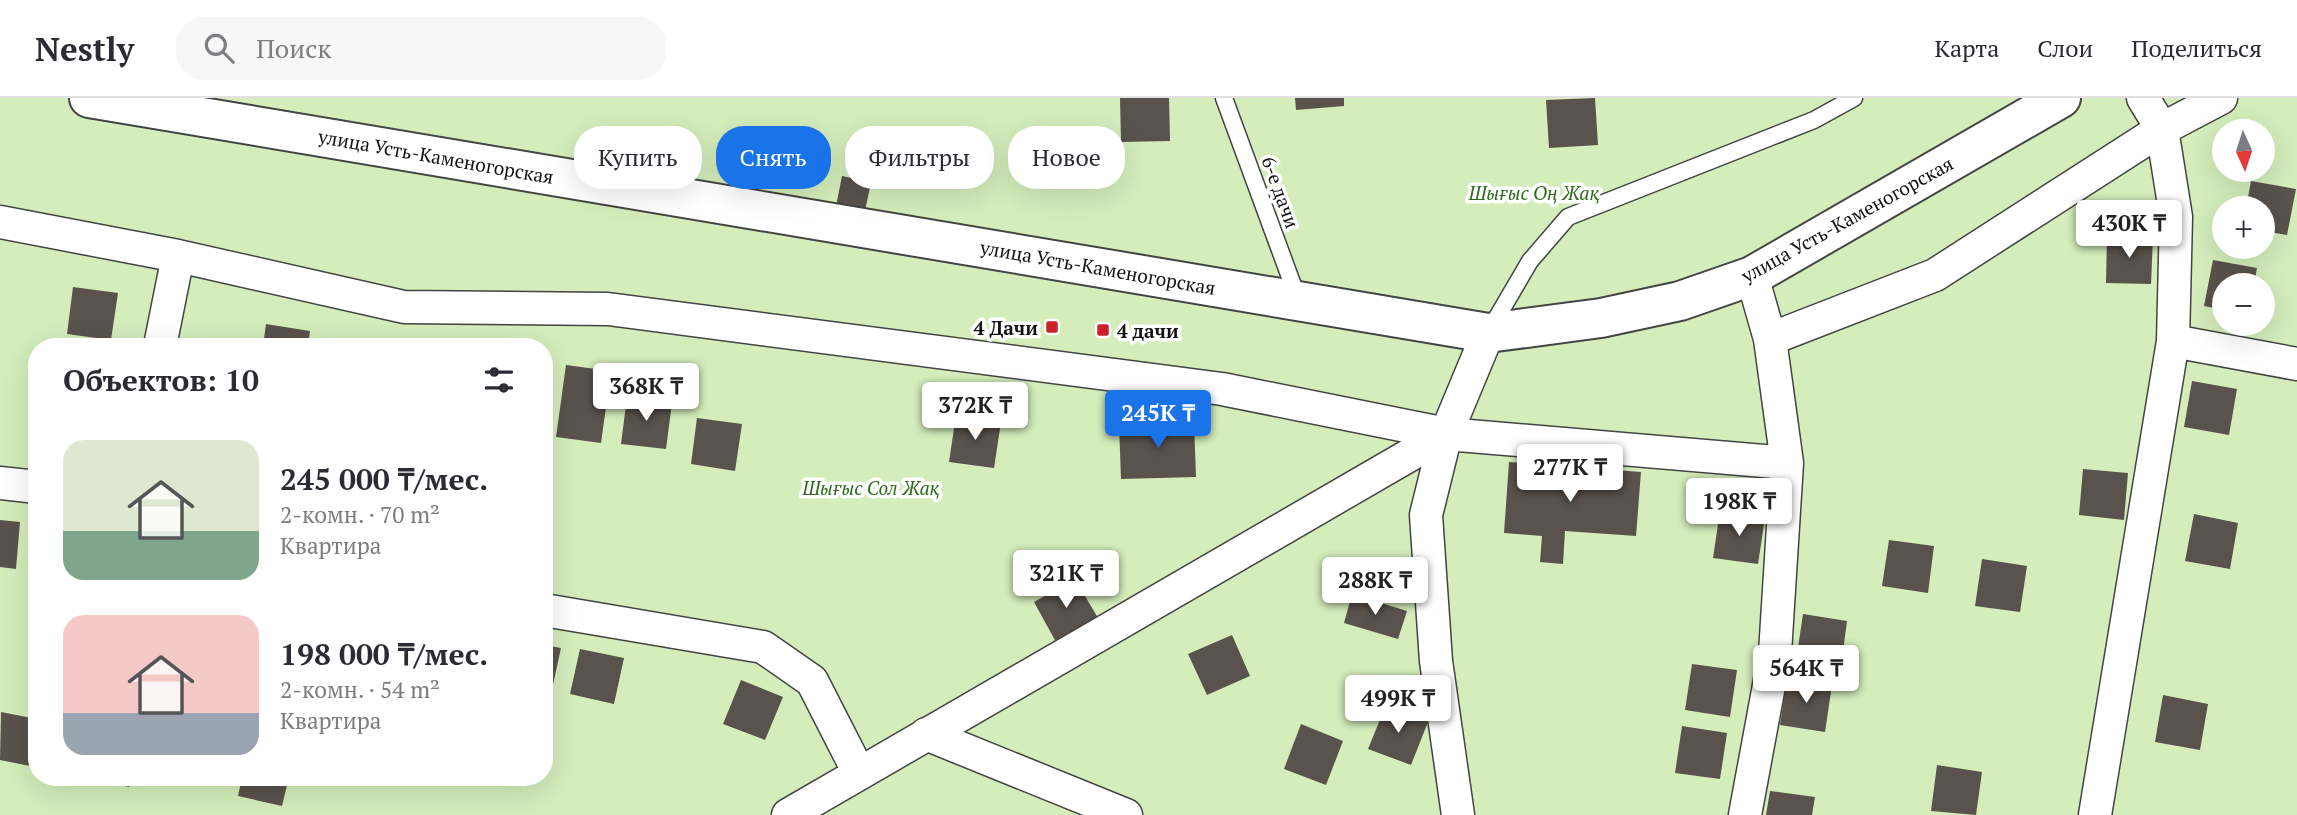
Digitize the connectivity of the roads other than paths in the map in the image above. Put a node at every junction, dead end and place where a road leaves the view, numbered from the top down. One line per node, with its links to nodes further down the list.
1 (89, 98): 11 (street, улица Усть-Каменогорская)
2 (1224, 98): 11 (lane, 6-е дачи)
3 (1854, 98): 12 (lane)
4 (2061, 98): 10 (street, улица Усть-Каменогорская)
5 (2143, 98): 7 (street)
6 (2221, 98): 7 (street)
7 (2162, 129): 14 (street); 15 (street)
8 (0, 222): 9 (street)
9 (178, 256): 13 (street); 17 (street)
10 (1752, 276): 12 (street, улица Усть-Каменогорская); 14 (street)
11 (1298, 301): 12 (street, улица Усть-Каменогорская)
12 (1488, 332): 17 (street)
13 (162, 338)
14 (1770, 339): 18 (street)
15 (2173, 341): 16 (street); 28 (street)
16 (2297, 364)
17 (1446, 434): 18 (street); 22 (street); 26 (street)
18 (1787, 463): 27 (street)
19 (0, 483): 20 (street)
20 (28, 486)
21 (553, 612): 23 (street)
22 (926, 734): 23 (street); 25 (street)
23 (859, 773): 24 (street)
24 (788, 815)
25 (1126, 815)
26 (1458, 815)
27 (1745, 815)
28 (2095, 815)

